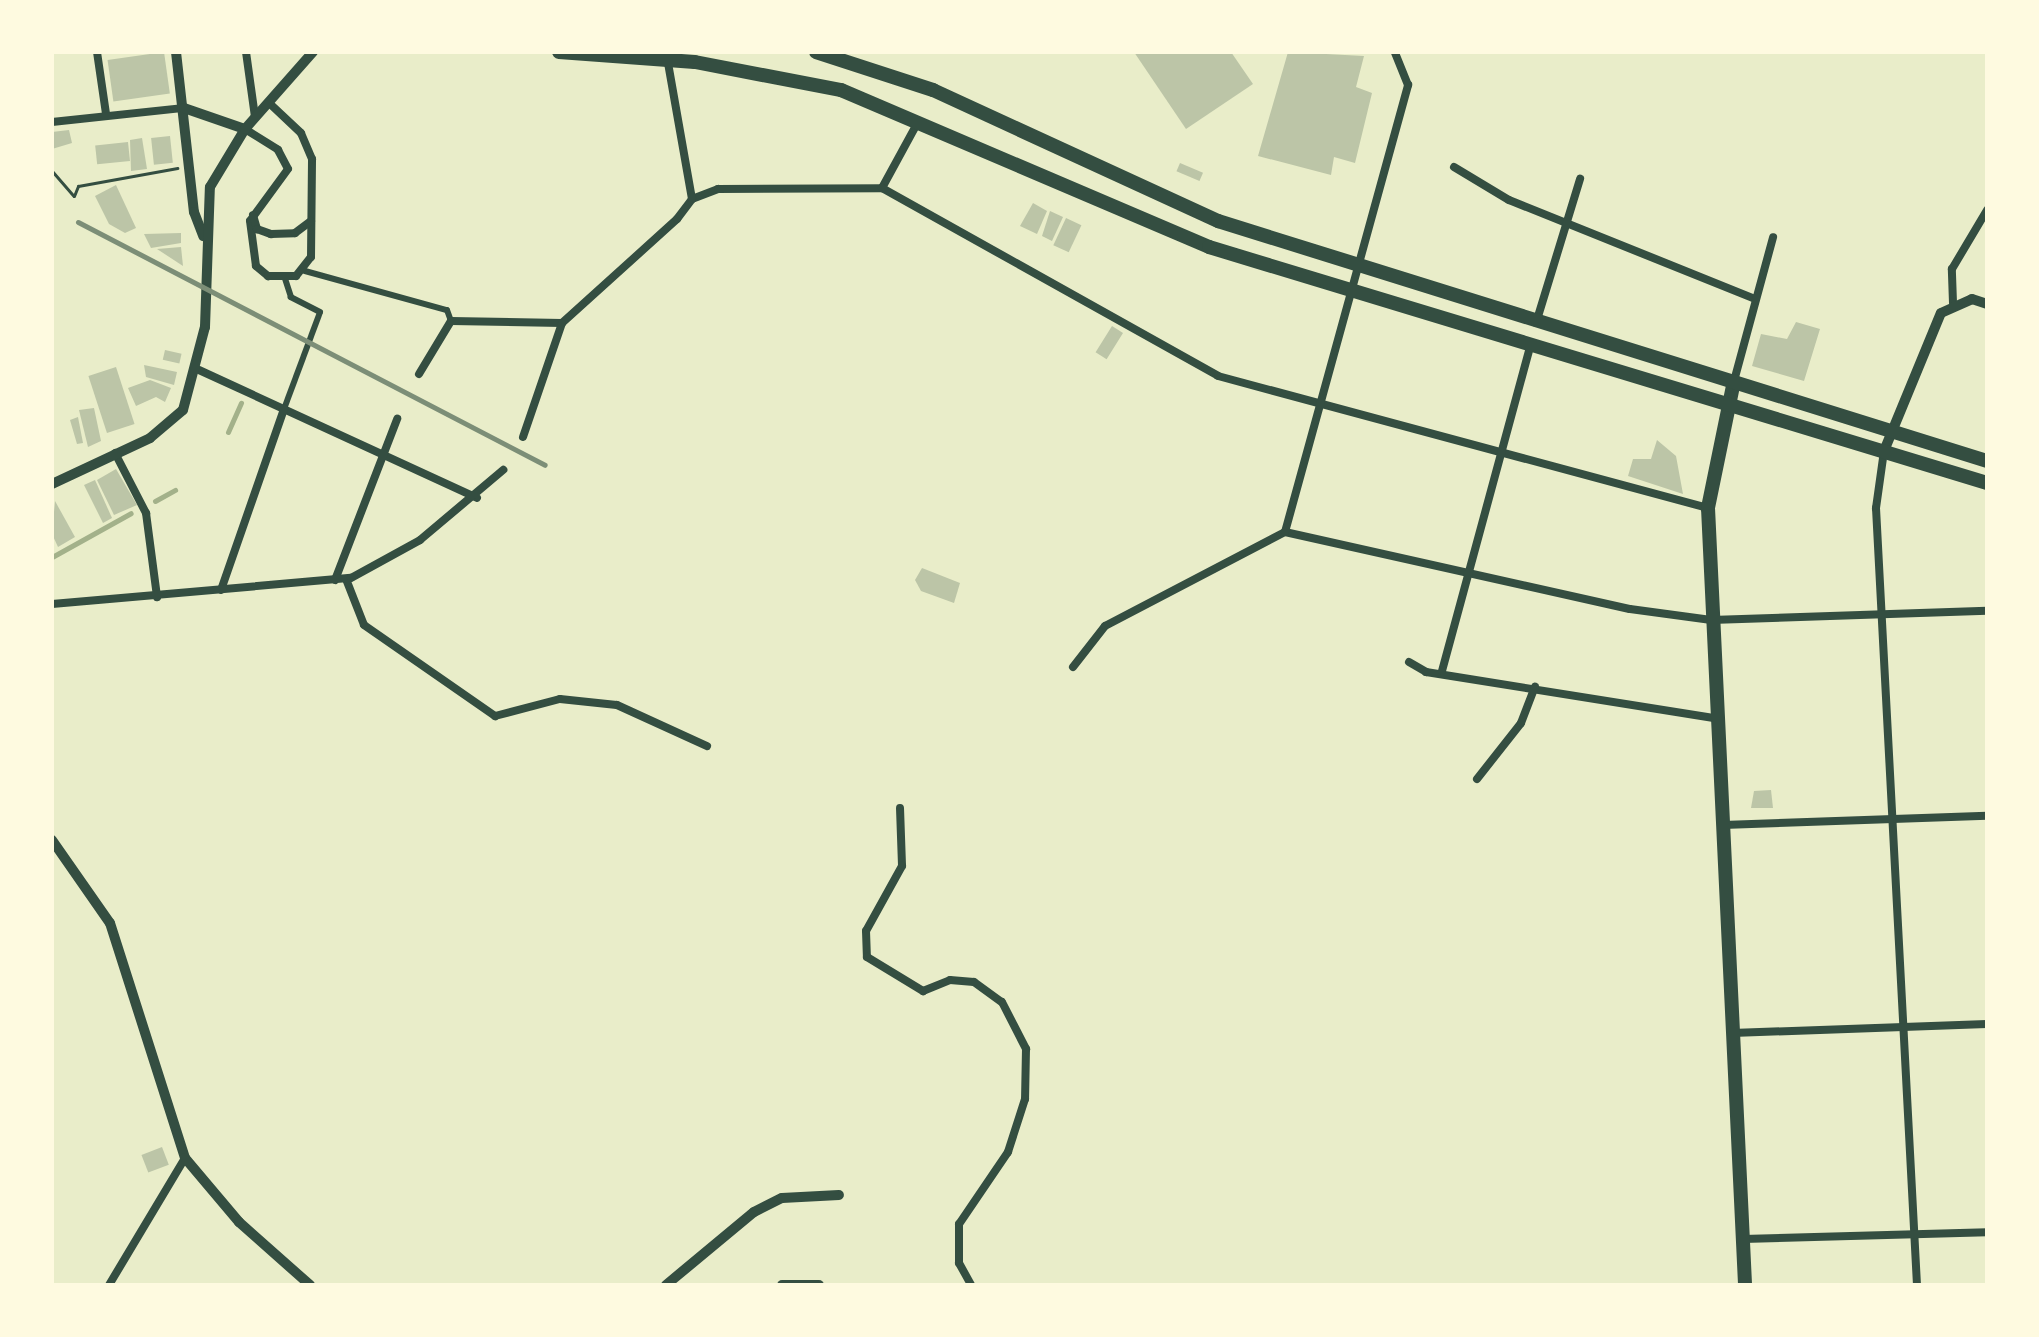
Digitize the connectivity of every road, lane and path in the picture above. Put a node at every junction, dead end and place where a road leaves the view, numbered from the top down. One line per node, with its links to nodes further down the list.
1 (97, 52): 11 (street)
2 (176, 52): 10 (street)
3 (246, 52): 12 (street)
4 (313, 52): 9 (street)
5 (559, 52): 8 (main road)
6 (816, 52): 28 (main road)
7 (1395, 52): 28 (street)
8 (665, 56): 13 (main road); 21 (street)
9 (268, 102): 12 (street); 24 (street)
10 (184, 108): 11 (street); 15 (street); 16 (street)
11 (106, 114): 14 (street)
12 (255, 117): 15 (street)
13 (919, 120): 20 (street); 31 (main road)
14 (52, 122)
15 (245, 129): 23 (street); 27 (street)
16 (188, 167): 18 (path); 27 (street)
17 (1454, 167): 25 (street)
18 (52, 171)
19 (1580, 179): 25 (street)
20 (882, 188): 21 (street); 42 (street)
21 (692, 199): 36 (street)
22 (1987, 210): 33 (street)
23 (253, 214): 24 (street); 30 (street)
24 (312, 221): 29 (street)
25 (1566, 224): 32 (street); 37 (street)
26 (1773, 237): 32 (street)
27 (206, 242): 39 (street)
28 (1353, 266): 31 (street); 37 (main road)
29 (305, 271): 30 (street); 35 (street)
30 (285, 278): 44 (street)
31 (1346, 292): 38 (main road); 42 (street)
32 (1755, 299): 41 (street)
33 (1953, 303): 34 (street); 46 (street)
34 (1987, 304)
35 (451, 321): 36 (street); 40 (street)
36 (562, 323): 47 (street)
37 (1536, 323): 41 (main road)
38 (1529, 350): 43 (main road); 51 (street)
39 (199, 370): 44 (street); 49 (street)
40 (419, 374)
41 (1734, 381): 43 (main road); 46 (main road)
42 (1317, 404): 51 (street); 58 (street)
43 (1728, 407): 48 (main road); 57 (main road)
44 (284, 409): 50 (street); 62 (street)
45 (397, 419): 50 (street)
46 (1889, 428): 48 (street); 52 (main road)
47 (523, 437)
48 (1884, 451): 54 (main road); 66 (street)
49 (115, 453): 55 (street); 63 (street)
50 (380, 454): 56 (street); 61 (street)
51 (1504, 457): 57 (street); 59 (street)
52 (1987, 461)
53 (503, 470): 56 (street)
54 (1987, 483)
55 (52, 484)
56 (477, 498): 60 (street)
57 (1708, 508): 67 (main road)
58 (1285, 532): 59 (street); 69 (street)
59 (1469, 573): 67 (street); 70 (street)
60 (346, 579): 61 (street); 73 (street)
61 (335, 580): 62 (street)
62 (221, 590): 63 (street)
63 (157, 597): 64 (street)
64 (52, 604)
65 (1987, 611): 66 (street)
66 (1884, 617): 67 (street); 77 (street)
67 (1711, 620): 72 (main road)
68 (1409, 662): 70 (street)
69 (1073, 667)
70 (1442, 671): 71 (street)
71 (1535, 687): 72 (street); 74 (street)
72 (1718, 719): 78 (main road)
73 (707, 746)
74 (1477, 779)
75 (900, 808): 93 (street)
76 (1987, 816): 77 (street)
77 (1894, 820): 78 (street); 81 (street)
78 (1723, 825): 82 (main road)
79 (52, 840): 83 (street)
80 (1987, 1024): 81 (street)
81 (1904, 1028): 82 (street); 86 (street)
82 (1732, 1033): 87 (main road)
83 (185, 1158): 88 (street); 89 (street)
84 (839, 1195): 90 (street)
85 (1987, 1232): 86 (street)
86 (1916, 1235): 87 (street); 95 (street)
87 (1743, 1239): 94 (main road)
88 (109, 1285)
89 (310, 1285)
90 (666, 1285)
91 (782, 1285): 92 (street)
92 (819, 1285)
93 (971, 1285)
94 (1745, 1285)
95 (1917, 1285)

